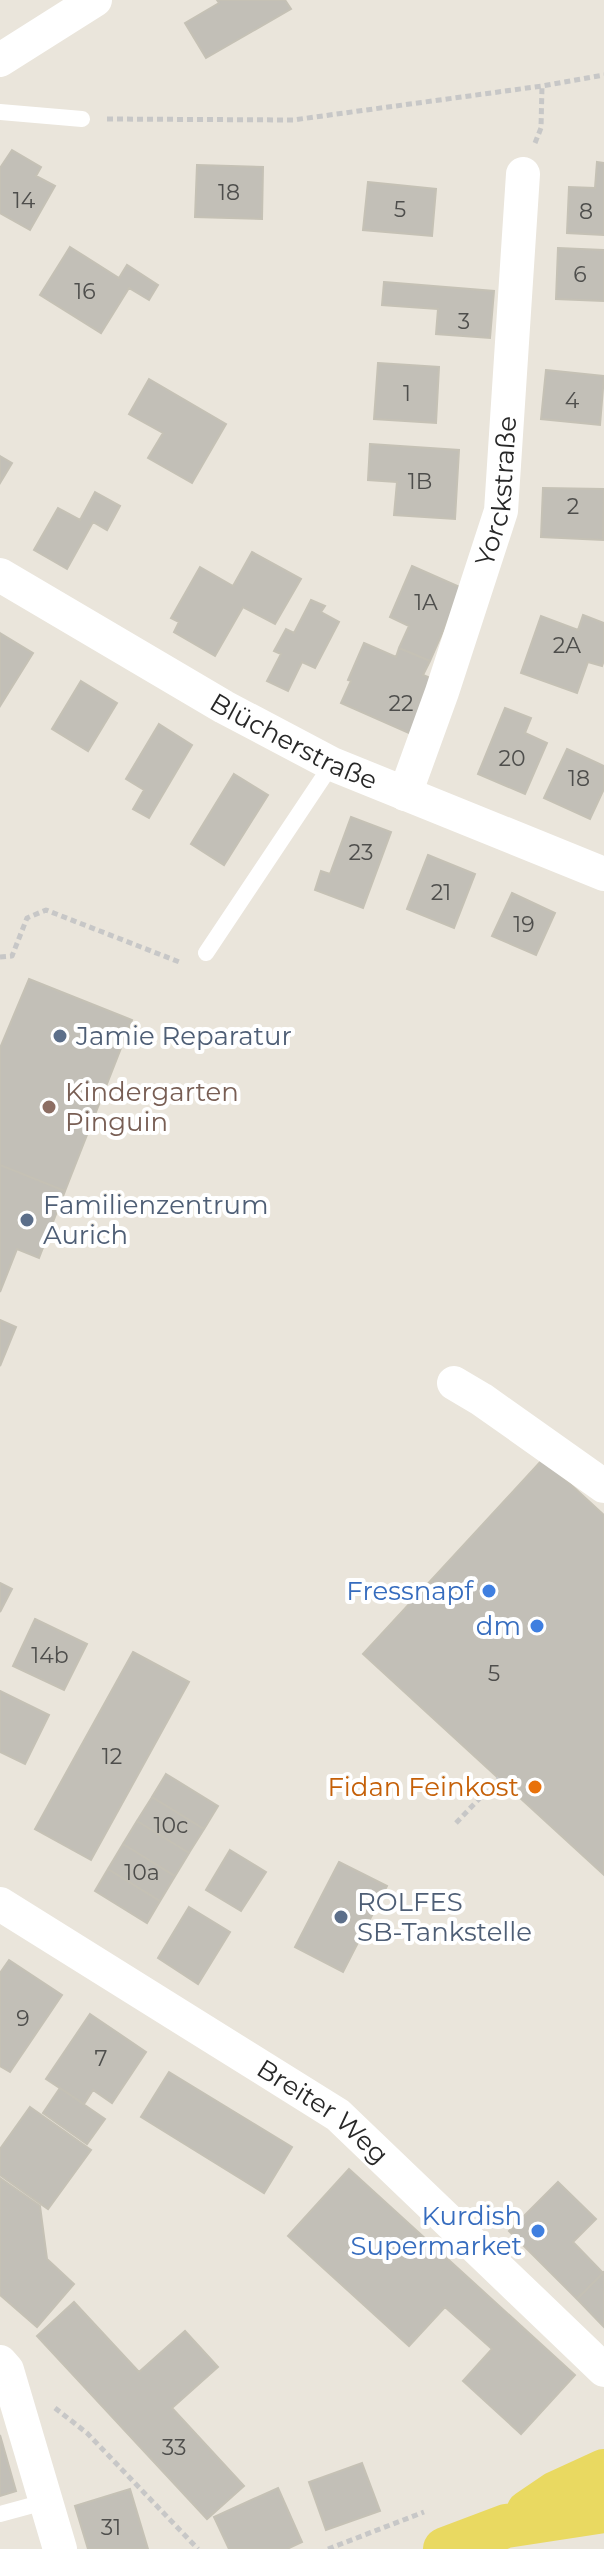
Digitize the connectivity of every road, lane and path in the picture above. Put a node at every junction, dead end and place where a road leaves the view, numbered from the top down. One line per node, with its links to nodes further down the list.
1 (80, 3): 2 (street)
2 (0, 60)
3 (604, 75): 4 (path)
4 (542, 86): 6 (path); 7 (path)
5 (0, 112): 6 (lane)
6 (82, 119)
7 (523, 174): 10 (street, Yorckstraße)
8 (0, 575): 9 (street, Blücherstraße)
9 (332, 764): 10 (street, Blücherstraße); 12 (lane)
10 (405, 794): 11 (street, Blücherstraße)
11 (604, 874)
12 (206, 953): 13 (path)
13 (0, 957)
14 (454, 1383): 15 (street)
15 (604, 1486)
16 (499, 1778): 17 (path)
17 (456, 1823)
18 (0, 1904): 20 (street, Breiter Weg)
19 (0, 2362): 23 (street)
20 (604, 2370)
21 (53, 2406): 26 (path)
22 (603, 2478): 27 (main road)
23 (48, 2501): 24 (lane); 25 (street)
24 (0, 2514)
25 (60, 2549)
26 (198, 2549)
27 (445, 2549)

